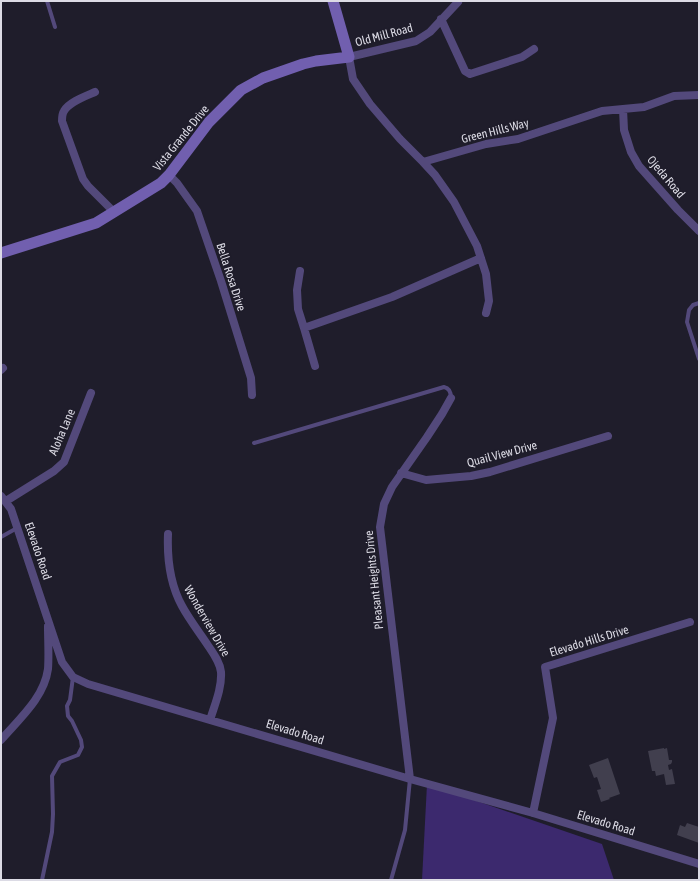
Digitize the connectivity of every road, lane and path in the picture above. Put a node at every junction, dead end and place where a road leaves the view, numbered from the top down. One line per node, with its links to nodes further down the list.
1 (47, 1): 5 (lane)
2 (333, 1): 7 (street)
3 (458, 2): 4 (street, Old Mill Road)
4 (441, 19): 6 (street); 7 (street, Old Mill Road)
5 (55, 26)
6 (534, 49)
7 (349, 57): 11 (street); 12 (street, Vista Grande Drive)
8 (95, 92): 13 (street)
9 (699, 95): 10 (street, Green Hills Way)
10 (623, 109): 11 (street, Green Hills Way); 14 (street, Ojeda Road)
11 (423, 162): 16 (street)
12 (168, 175): 13 (street, Vista Grande Drive); 24 (street, Bella Rosa Drive)
13 (114, 212): 15 (street, Vista Grande Drive)
14 (699, 231)
15 (1, 253)
16 (481, 258): 19 (street); 20 (street)
17 (300, 271): 20 (street)
18 (699, 303): 21 (lane)
19 (486, 314)
20 (304, 328): 22 (street)
21 (699, 360)
22 (315, 366)
23 (91, 393): 29 (street, Aloha Lane)
24 (252, 395)
25 (451, 398): 27 (lane); 28 (street, Pleasant Heights Drive)
26 (608, 436): 28 (street, Quail View Drive)
27 (254, 443)
28 (401, 473): 38 (street, Pleasant Heights Drive)
29 (3, 498): 30 (street, Elevado Road)
30 (17, 528): 32 (lane); 33 (street, Elevado Road)
31 (168, 534): 36 (street, Wonderview Drive)
32 (1, 537)
33 (48, 619): 35 (street, Elevado Road); 37 (street)
34 (690, 622): 39 (street, Elevado Hills Drive)
35 (73, 676): 36 (street, Elevado Road); 41 (lane)
36 (210, 720): 38 (street, Elevado Road)
37 (1, 740)
38 (410, 779): 39 (street, Elevado Road); 42 (lane)
39 (532, 813): 40 (street, Elevado Road)
40 (699, 864)
41 (42, 880)
42 (391, 880)

